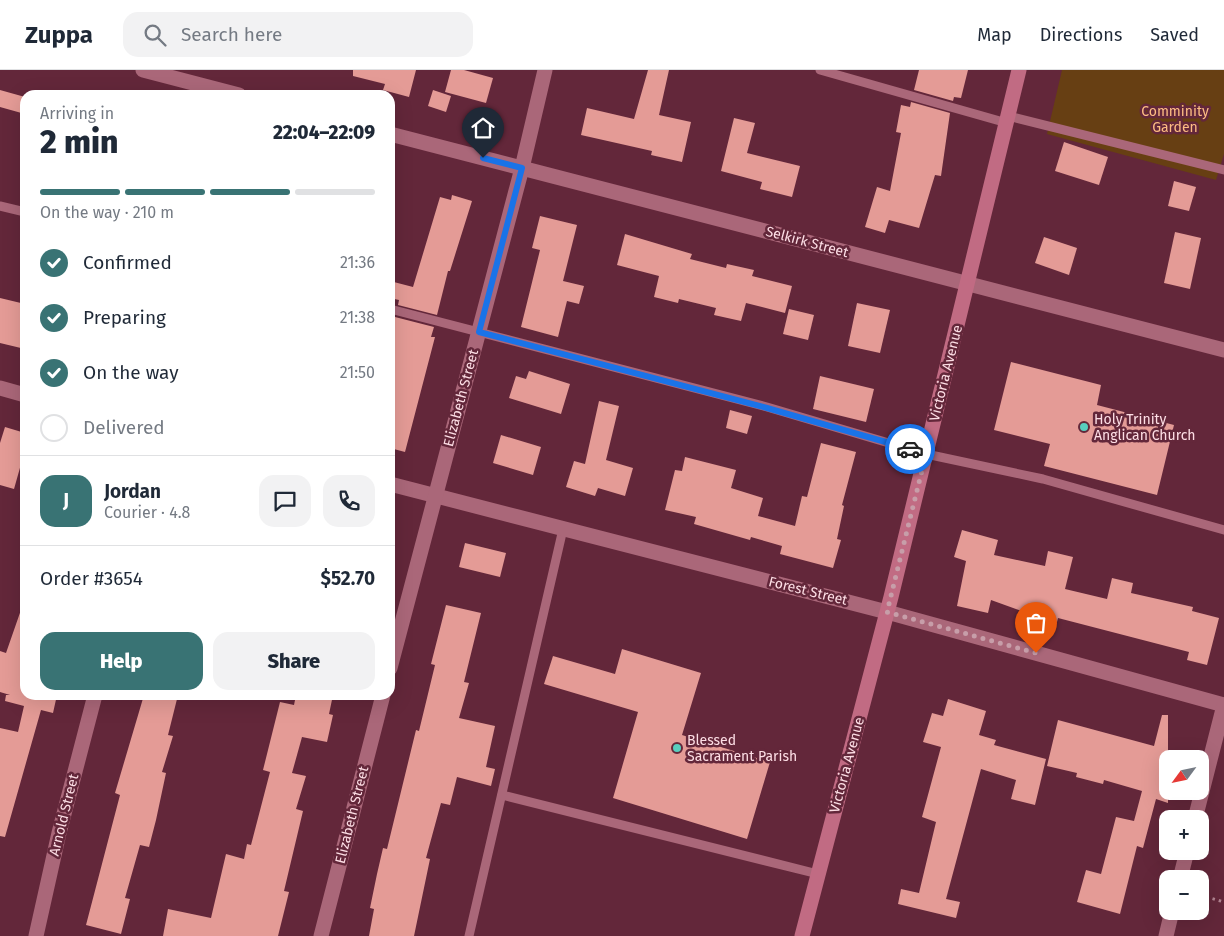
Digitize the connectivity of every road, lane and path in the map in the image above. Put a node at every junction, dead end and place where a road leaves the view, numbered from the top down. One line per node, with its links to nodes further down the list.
1 (143, 70): 5 (street)
2 (545, 70): 8 (street, Elizabeth Street)
3 (820, 70): 6 (lane)
4 (1020, 70): 6 (street, Victoria Avenue)
5 (221, 90)
6 (1008, 120): 9 (lane); 12 (street, Victoria Avenue)
7 (395, 135): 8 (street, Selkirk Street)
8 (522, 168): 12 (street, Selkirk Street); 14 (street, Elizabeth Street)
9 (1224, 170)
10 (0, 206): 11 (lane)
11 (20, 211)
12 (969, 284): 15 (street, Selkirk Street); 18 (street, Victoria Avenue)
13 (395, 310): 14 (lane)
14 (479, 332): 18 (lane); 20 (street, Elizabeth Street)
15 (1224, 350)
16 (0, 388): 17 (street)
17 (20, 394)
18 (926, 454): 22 (lane); 23 (street, Victoria Avenue)
19 (395, 485): 20 (street, Forest Street)
20 (435, 494): 21 (street, Forest Street); 24 (street, Elizabeth Street)
21 (563, 529): 23 (street, Forest Street); 28 (lane)
22 (1224, 530)
23 (887, 612): 27 (street, Forest Street); 30 (street, Victoria Avenue)
24 (395, 649)
25 (94, 700): 34 (street, Arnold Street)
26 (382, 700): 35 (street, Elizabeth Street)
27 (1224, 705): 29 (street)
28 (502, 795): 30 (lane); 36 (lane)
29 (1197, 810)
30 (818, 874): 37 (street, Victoria Avenue)
31 (1209, 898): 32 (path)
32 (1224, 902)
33 (1170, 920): 38 (street)
34 (36, 936)
35 (321, 936)
36 (469, 936)
37 (802, 936)
38 (1166, 936)

